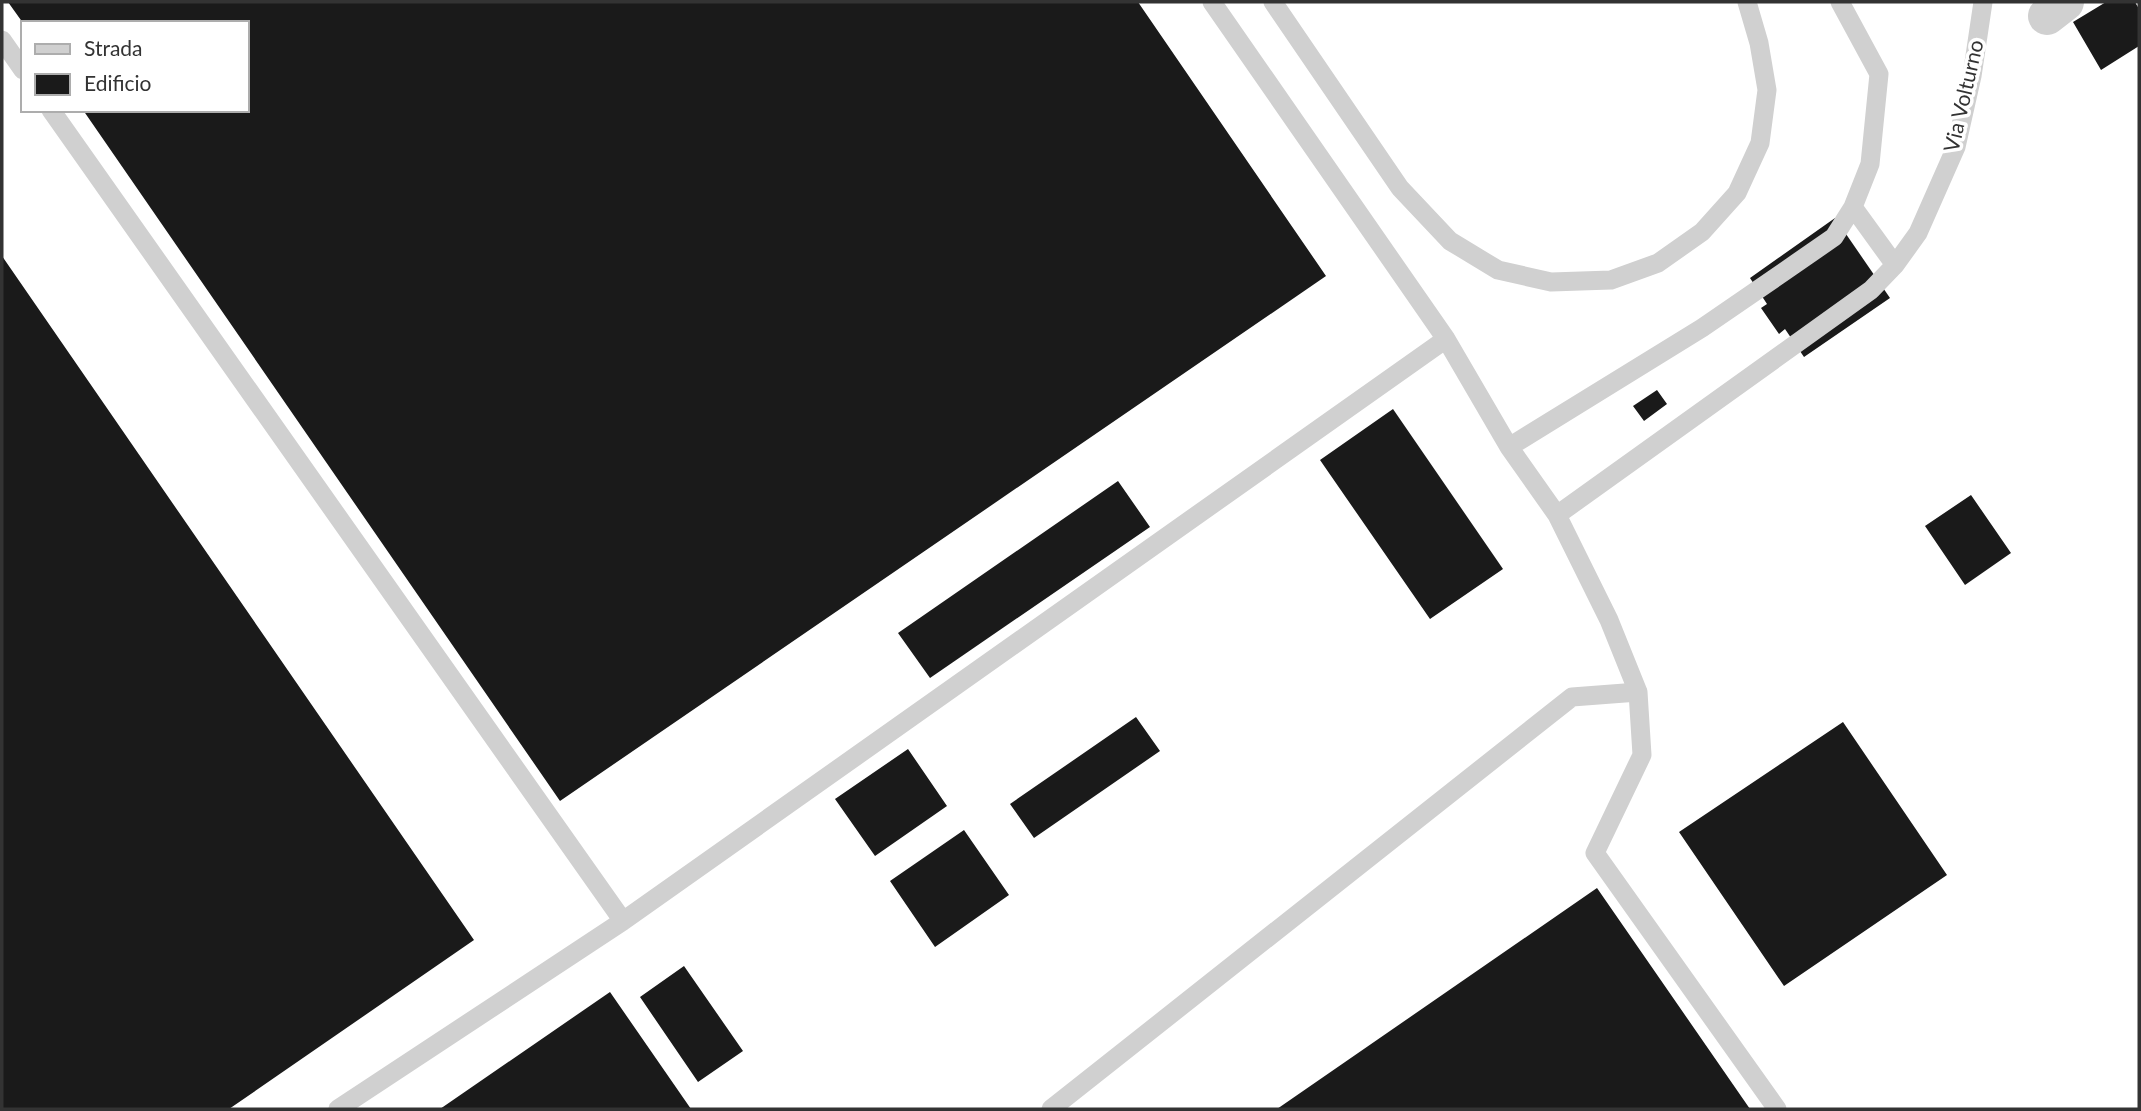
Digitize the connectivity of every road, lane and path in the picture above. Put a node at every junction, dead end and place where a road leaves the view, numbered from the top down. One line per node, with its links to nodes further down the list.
1 (1212, 2): 11 (lane)
2 (1273, 2): 3 (lane)
3 (1747, 2)
4 (1840, 2): 9 (lane)
5 (1983, 2): 10 (lane, Via Volturno)
6 (2, 40): 7 (lane)
7 (21, 67)
8 (52, 112): 15 (lane)
9 (1853, 207): 10 (lane); 12 (lane)
10 (1895, 265): 13 (lane, Via Volturno)
11 (1447, 339): 12 (lane); 15 (lane)
12 (1509, 447): 13 (lane)
13 (1557, 515): 14 (lane)
14 (1639, 692): 17 (lane); 18 (lane)
15 (623, 921): 16 (lane)
16 (338, 1109)
17 (1051, 1109)
18 (1777, 1109)

